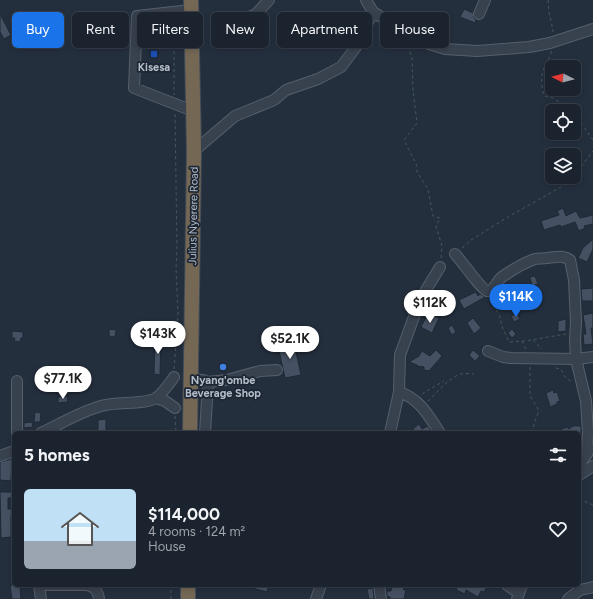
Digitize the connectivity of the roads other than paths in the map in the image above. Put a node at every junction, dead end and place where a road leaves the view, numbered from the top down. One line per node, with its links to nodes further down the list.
1 (269, 0): 5 (street)
2 (366, 0): 6 (street)
3 (485, 0): 7 (street)
4 (191, 5): 9 (highway, Julius Nyerere Road); 9 (street)
5 (258, 12)
6 (373, 12): 8 (street); 10 (street)
7 (479, 14)
8 (593, 29)
9 (193, 111): 10 (highway, Julius Nyerere Road)
10 (194, 151): 18 (highway, Julius Nyerere Road)
11 (455, 254): 15 (street)
12 (440, 266): 21 (street)
13 (488, 351): 15 (street)
14 (593, 357): 15 (street)
15 (576, 358): 30 (street)
16 (277, 370): 20 (street)
17 (174, 377): 22 (street)
18 (191, 379): 20 (street); 26 (highway, Julius Nyerere Road)
19 (17, 381): 24 (street)
20 (208, 382): 27 (street)
21 (399, 392): 28 (street); 29 (street)
22 (156, 398): 23 (street); 25 (street)
23 (175, 408)
24 (17, 431)
25 (46, 431)
26 (190, 431)
27 (205, 431)
28 (390, 431)
29 (439, 431)
30 (590, 450): 33 (street)
31 (12, 452): 32 (street)
32 (0, 456)
33 (581, 463)
34 (593, 466): 35 (street)
35 (581, 474)
36 (39, 587): 42 (street)
37 (92, 587): 43 (street)
38 (188, 587): 44 (highway)
39 (320, 587): 45 (street)
40 (379, 587): 46 (street)
41 (593, 587): 47 (street)
42 (41, 599)
43 (98, 599)
44 (188, 599)
45 (316, 599)
46 (381, 599)
47 (568, 599)

